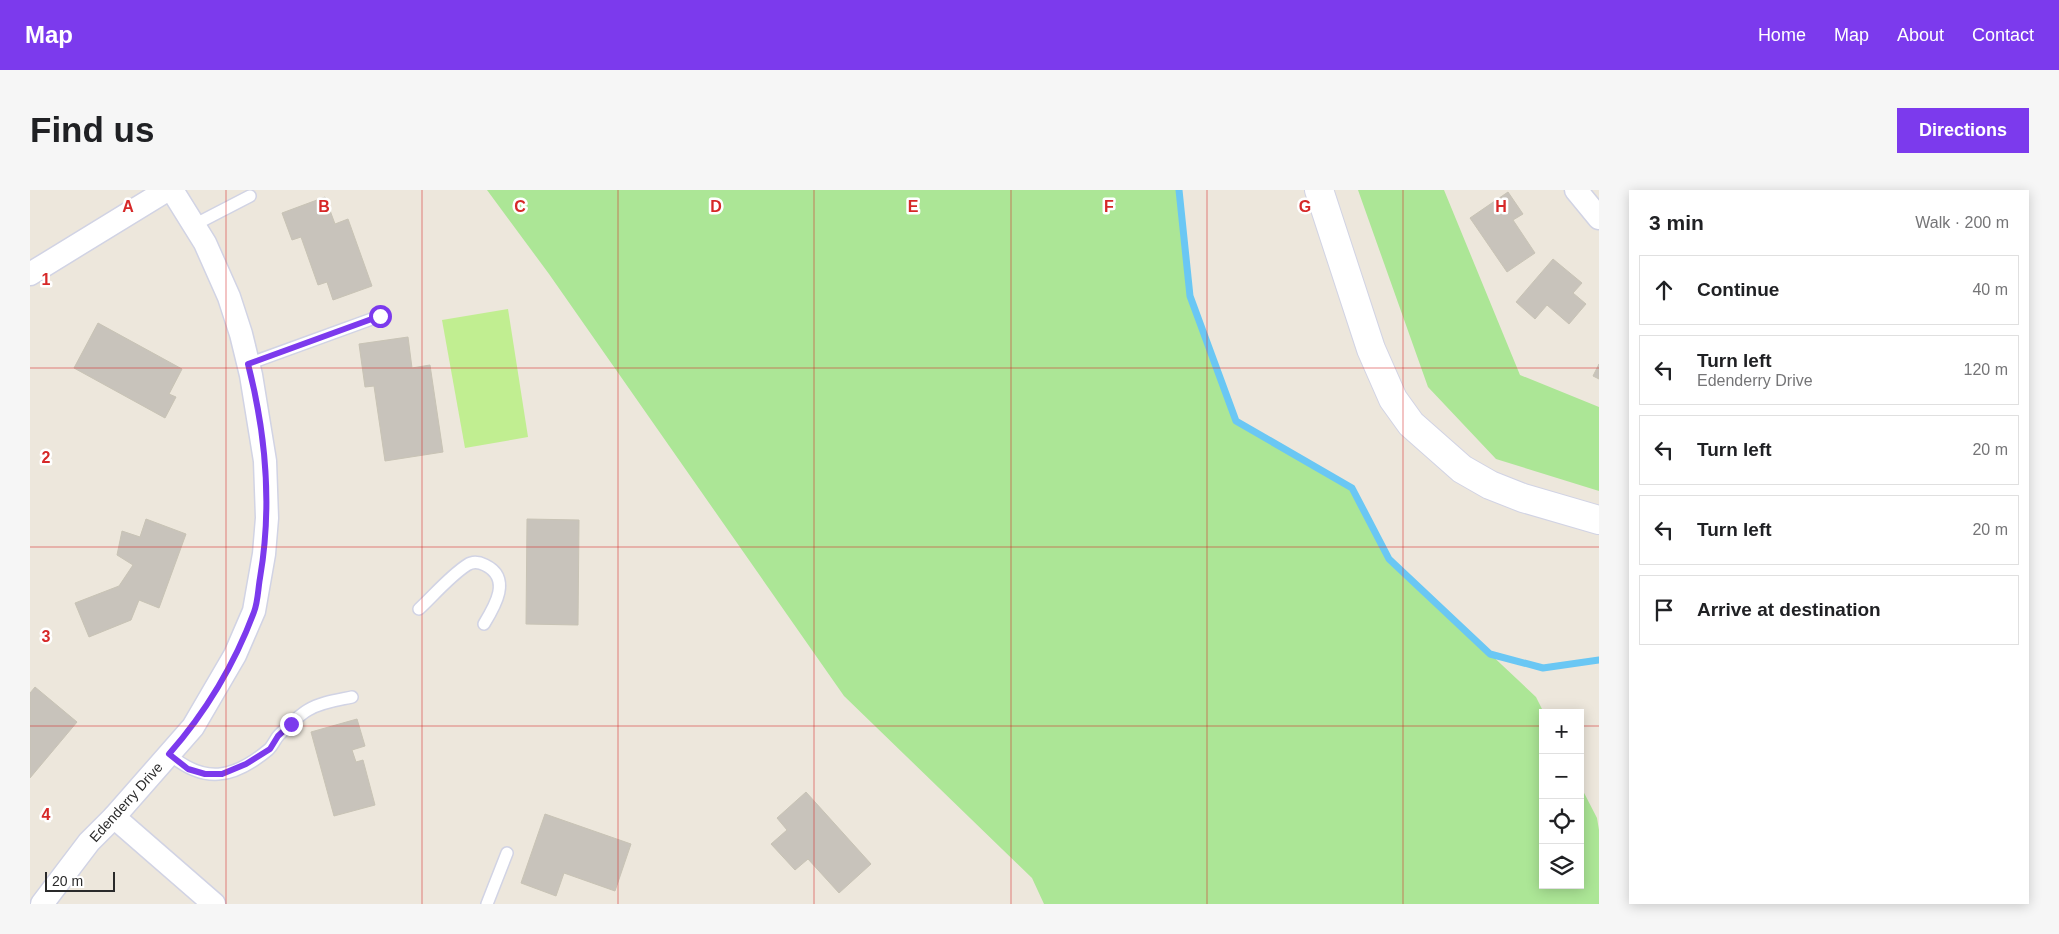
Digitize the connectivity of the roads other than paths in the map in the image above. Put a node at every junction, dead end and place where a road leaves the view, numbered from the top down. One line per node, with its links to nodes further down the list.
1 (167, 190): 8 (street)
2 (172, 190): 7 (street, Edenderry Drive)
3 (1319, 190): 11 (street)
4 (1576, 190): 6 (street)
5 (250, 196): 7 (lane)
6 (1599, 218)
7 (194, 225): 10 (street, Edenderry Drive)
8 (30, 274)
9 (380, 316): 10 (lane)
10 (248, 364): 15 (street, Edenderry Drive)
11 (1599, 520)
12 (419, 609): 13 (lane)
13 (484, 624)
14 (352, 697): 15 (lane)
15 (169, 754): 16 (street, Edenderry Drive)
16 (114, 818): 18 (street, Edenderry Drive); 19 (street)
17 (508, 853): 20 (lane)
18 (42, 904)
19 (214, 904)
20 (487, 904)

